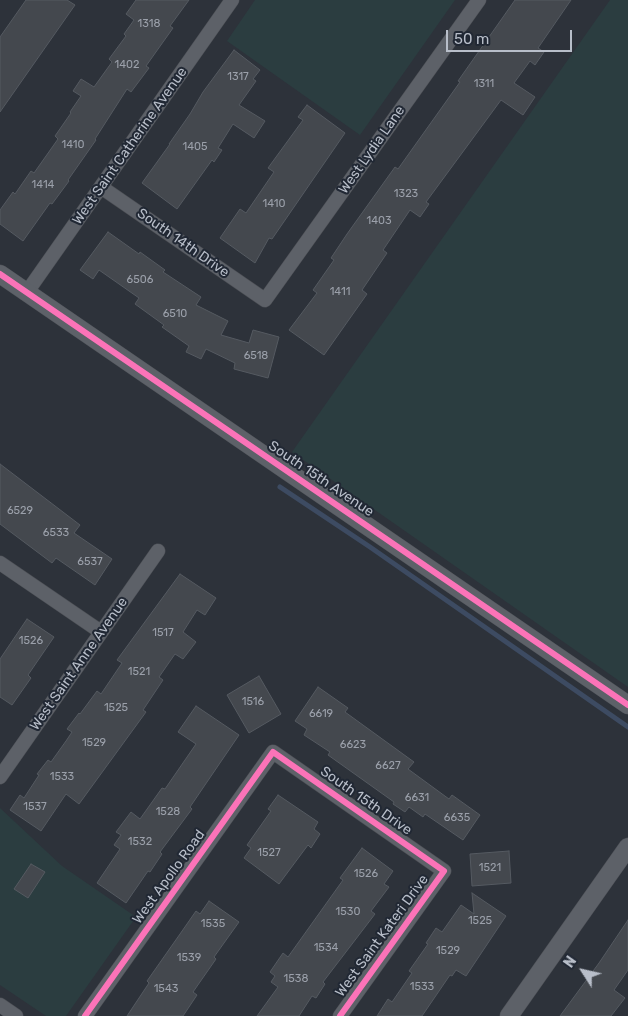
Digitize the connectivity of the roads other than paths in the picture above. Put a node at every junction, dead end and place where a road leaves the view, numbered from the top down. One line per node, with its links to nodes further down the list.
1 (232, 0): 3 (street, West Saint Catherine Avenue)
2 (478, 0): 6 (street, West Lydia Lane)
3 (101, 186): 5 (street, West Saint Catherine Avenue); 6 (street, South 14th Drive)
4 (0, 274): 5 (street, South 15th Avenue)
5 (26, 292): 10 (street, South 15th Avenue)
6 (265, 300)
7 (158, 551): 9 (street, West Saint Anne Avenue)
8 (0, 563): 9 (street)
9 (101, 632): 12 (street, West Saint Anne Avenue)
10 (628, 705)
11 (273, 752): 14 (street, South 15th Drive); 17 (street, West Apollo Road)
12 (0, 777)
13 (628, 847): 19 (street)
14 (444, 871): 18 (street, West Saint Kateri Drive)
15 (0, 1005): 16 (street)
16 (16, 1016)
17 (85, 1016)
18 (340, 1016)
19 (509, 1016)

